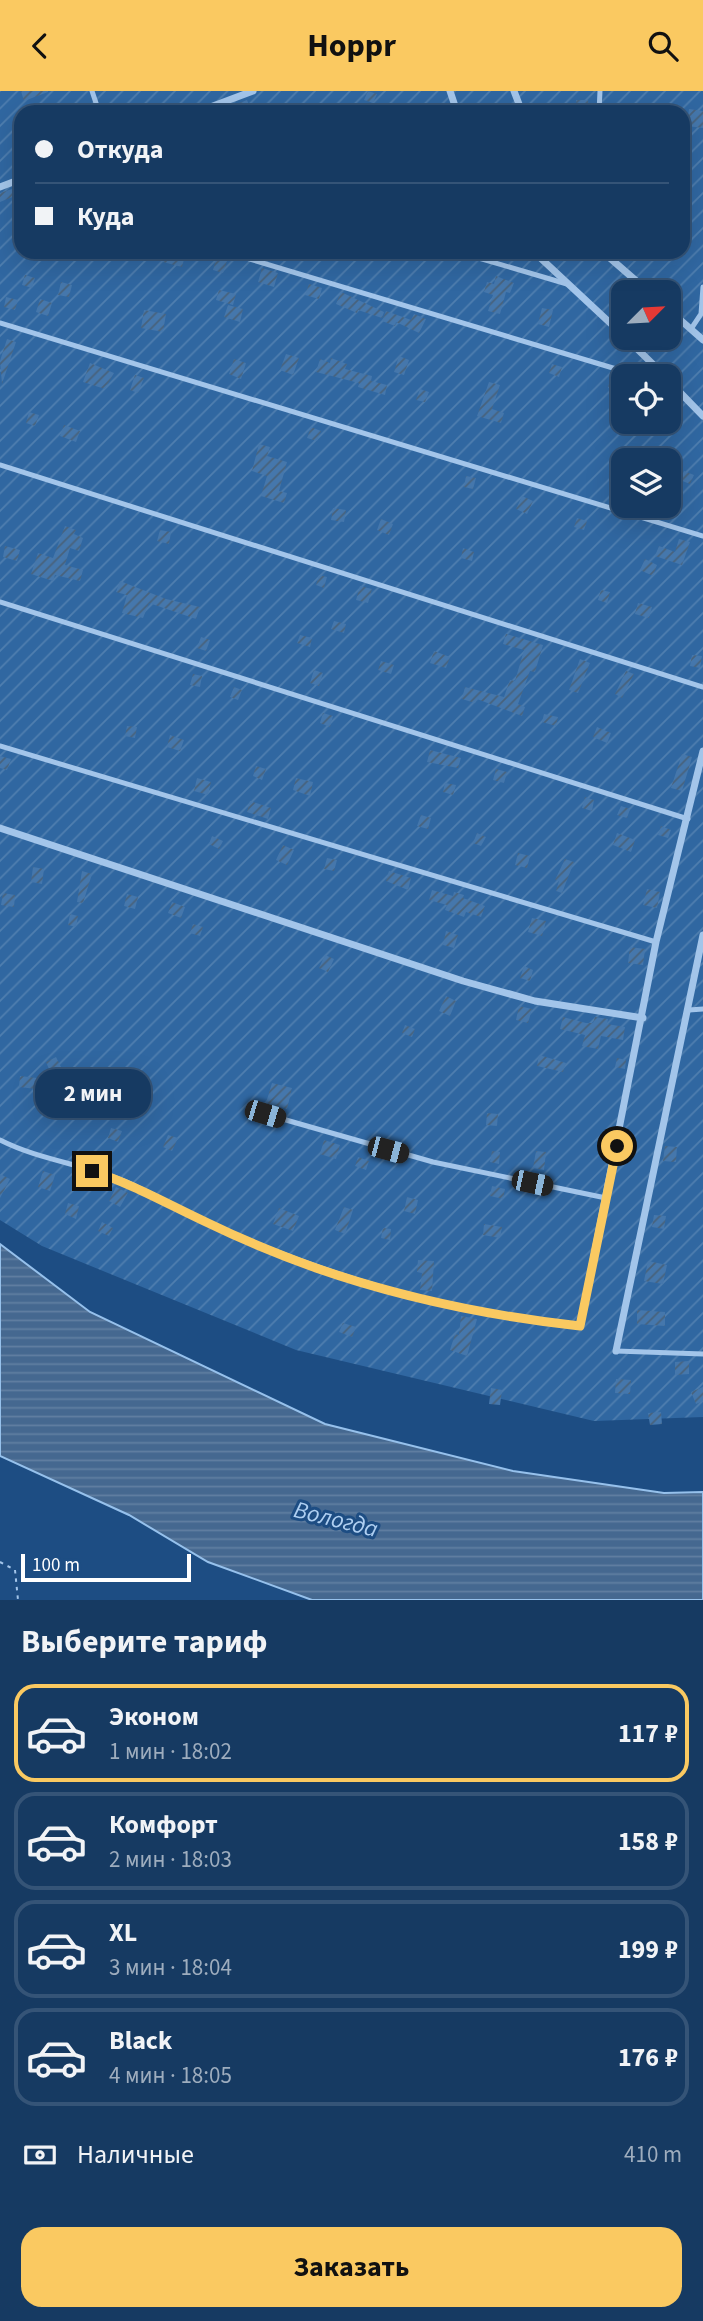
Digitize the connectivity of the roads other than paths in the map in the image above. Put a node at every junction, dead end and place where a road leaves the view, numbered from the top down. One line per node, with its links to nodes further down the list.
1 (253, 91): 2 (street)
2 (216, 105)
3 (249, 259): 17 (lane)
4 (481, 259): 8 (lane)
5 (542, 259): 8 (street)
6 (611, 259): 7 (street)
7 (635, 280)
8 (573, 286): 12 (street)
9 (703, 287): 13 (lane)
10 (681, 320): 13 (street)
11 (0, 323): 21 (lane)
12 (611, 323)
13 (691, 329): 14 (street)
14 (703, 340)
15 (639, 350): 16 (street)
16 (653, 364)
17 (611, 368)
18 (681, 393): 19 (street)
19 (703, 416)
20 (0, 465): 23 (lane)
21 (703, 536)
22 (0, 602): 26 (lane)
23 (703, 687)
24 (0, 746): 29 (lane)
25 (703, 751): 26 (street)
26 (688, 819): 29 (street)
27 (0, 828): 32 (street)
28 (703, 935): 31 (street)
29 (656, 942): 32 (street)
30 (703, 1009): 31 (lane)
31 (689, 1010): 37 (street)
32 (643, 1018): 35 (street)
33 (265, 1114): 35 (lane)
34 (0, 1140): 36 (lane)
35 (606, 1198): 36 (street)
36 (580, 1326)
37 (617, 1351): 38 (lane)
38 (703, 1354)

